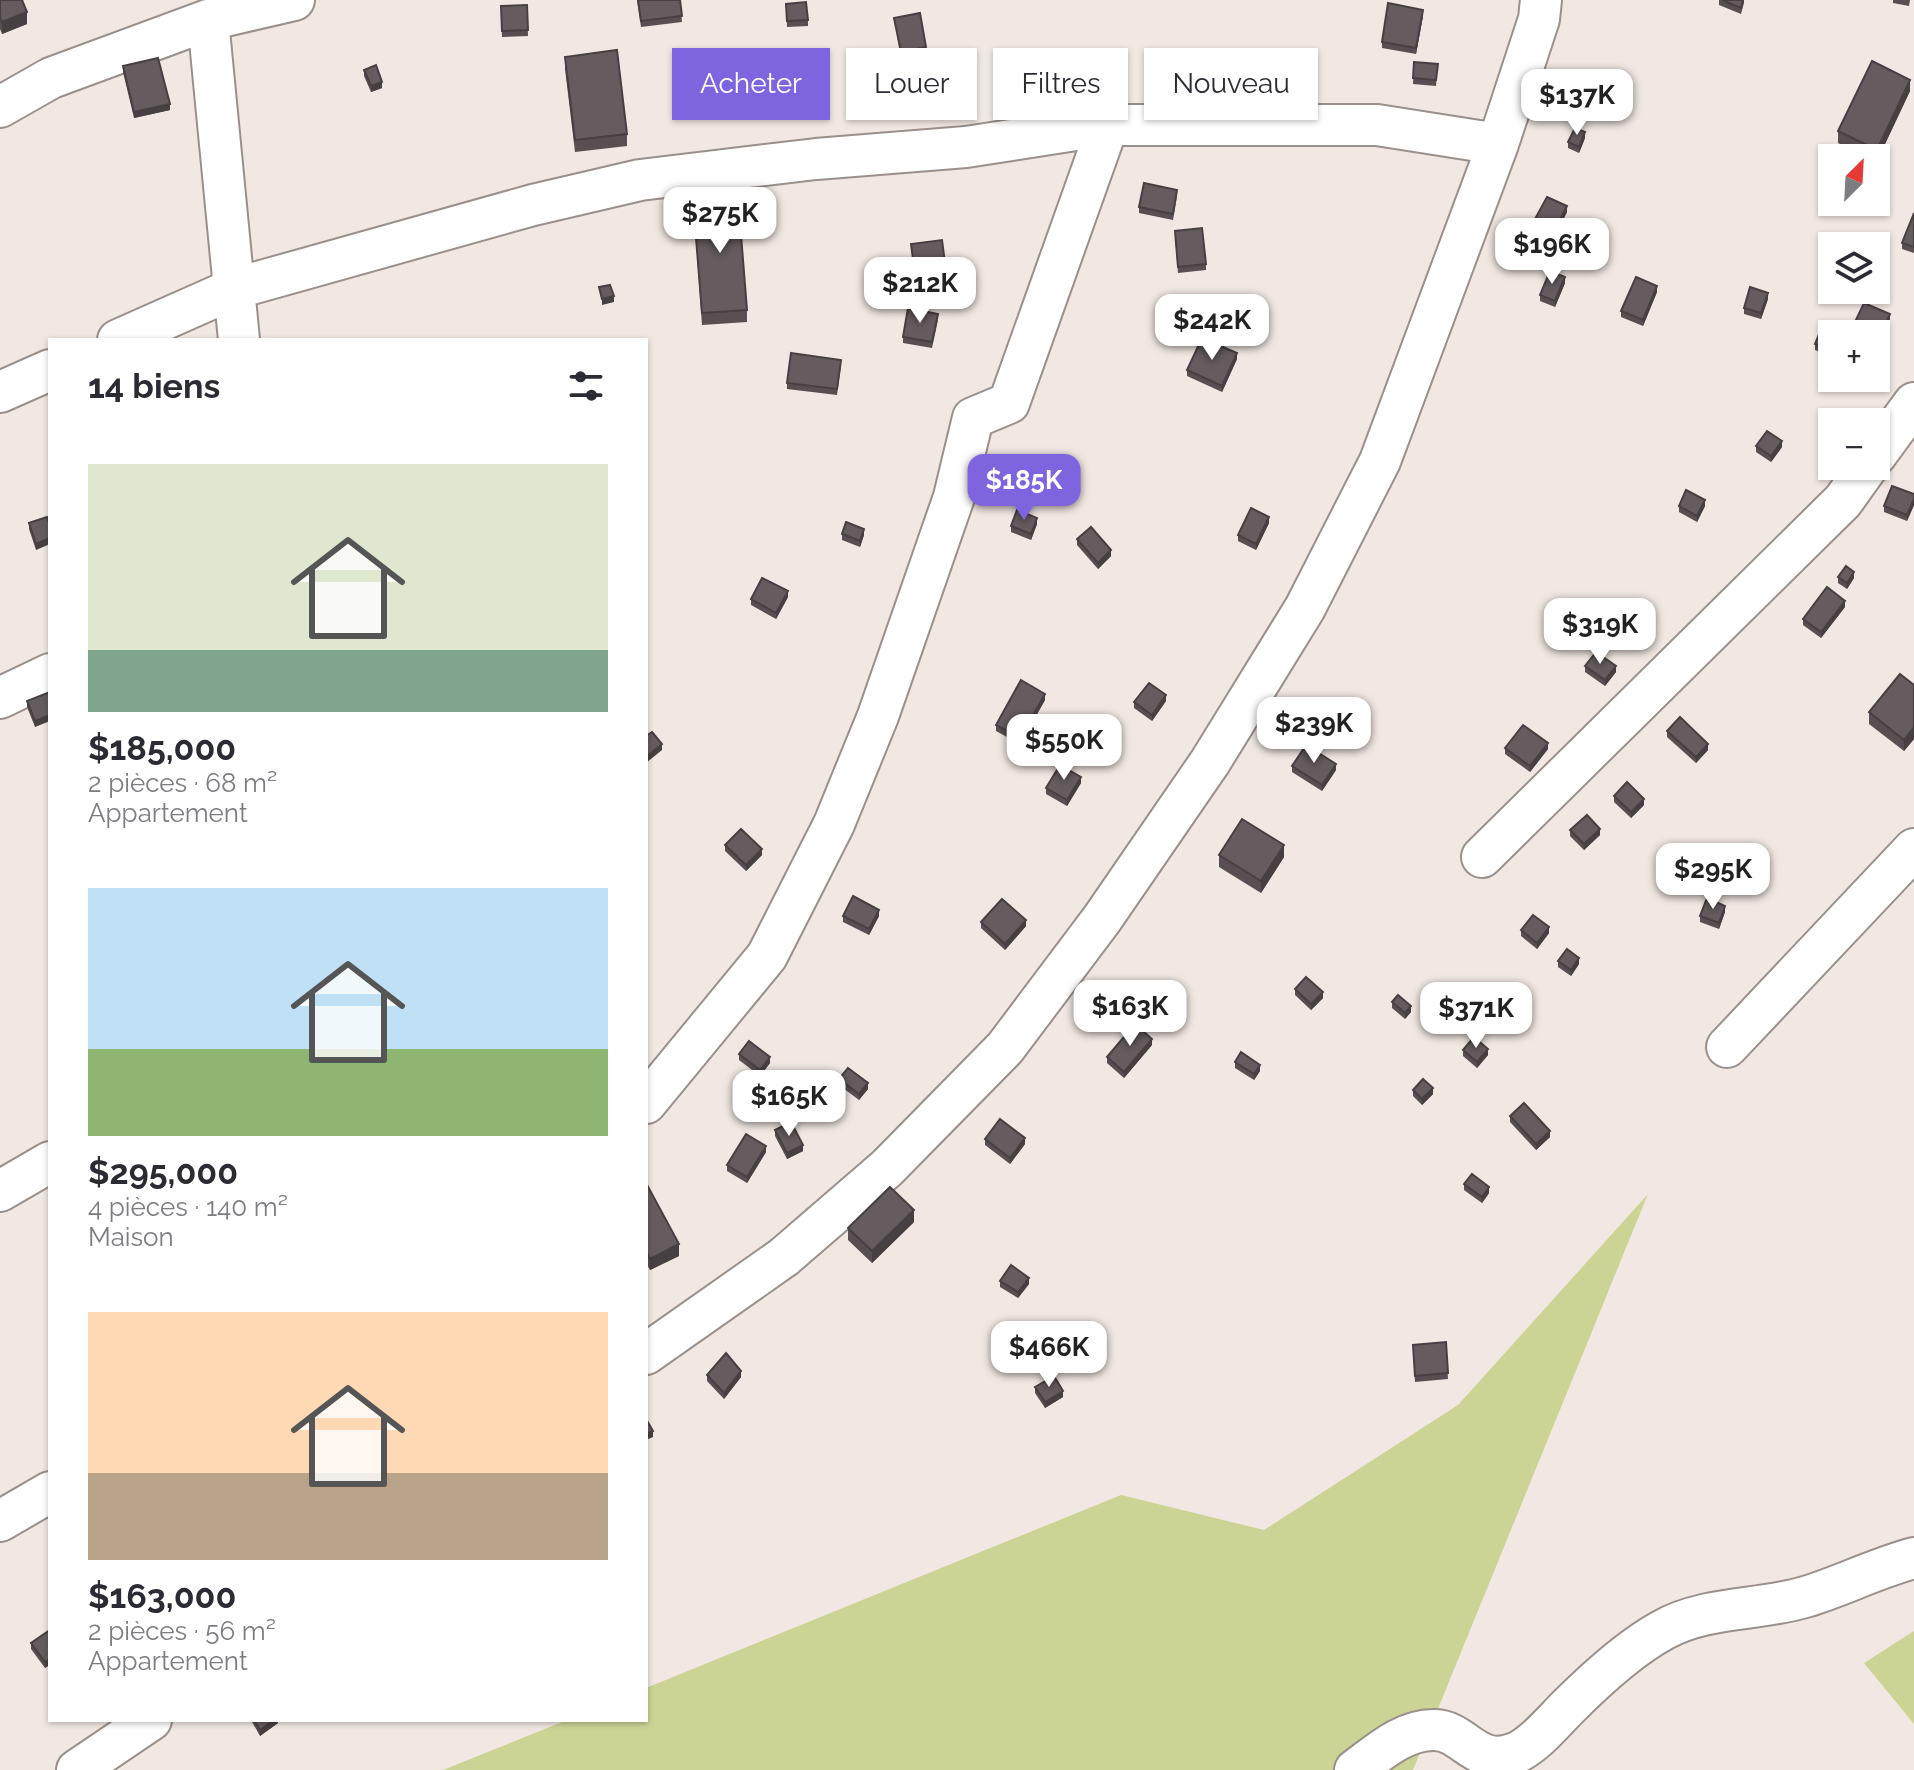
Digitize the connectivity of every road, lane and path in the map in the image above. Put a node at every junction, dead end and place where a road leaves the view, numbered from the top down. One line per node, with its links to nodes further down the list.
1 (294, 0): 3 (street)
2 (1541, 0): 6 (street)
3 (208, 20): 4 (street); 7 (street)
4 (0, 107)
5 (1108, 125): 6 (street); 7 (street); 20 (street)
6 (1498, 144): 23 (street)
7 (233, 289): 8 (street); 9 (street)
8 (123, 338)
9 (239, 338)
10 (48, 371): 11 (street)
11 (0, 392)
12 (1914, 403): 13 (street)
13 (1890, 436)
14 (1858, 480): 18 (street)
15 (48, 675): 16 (street)
16 (0, 698)
17 (1914, 849): 19 (street)
18 (1482, 857)
19 (1727, 1047)
20 (648, 1101)
21 (48, 1163): 22 (street)
22 (0, 1191)
23 (648, 1353)
24 (48, 1493): 25 (street)
25 (0, 1521)
26 (1914, 1558): 29 (street)
27 (148, 1722): 28 (street)
28 (77, 1770)
29 (1355, 1770)

